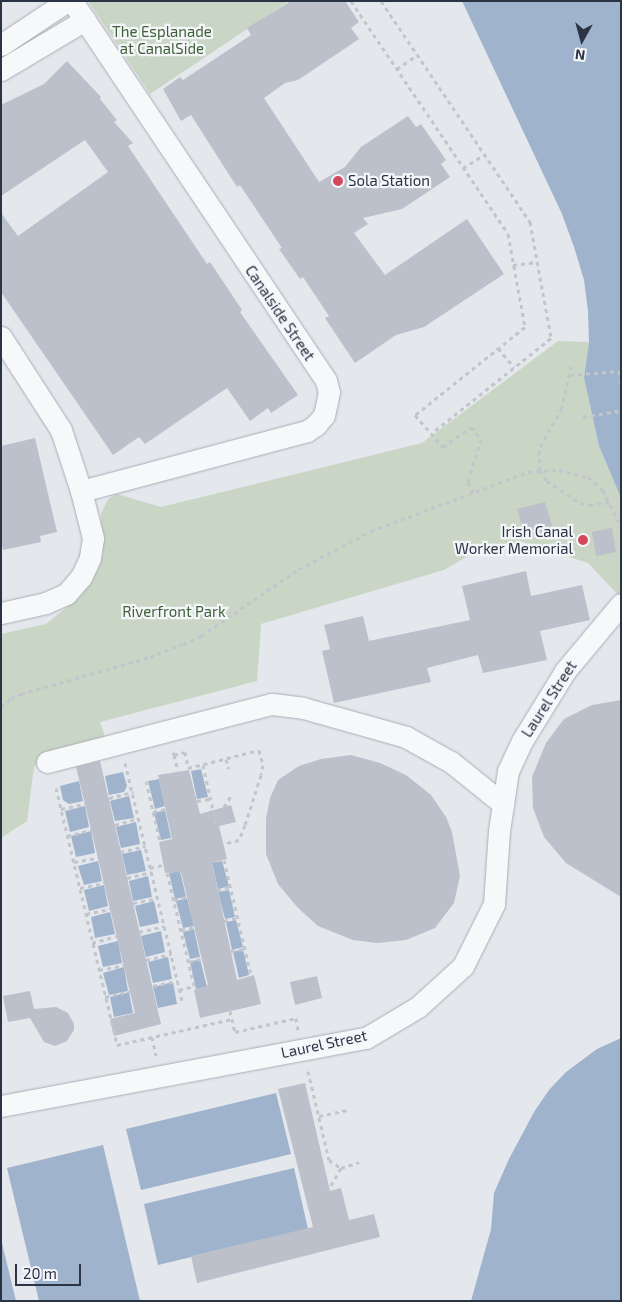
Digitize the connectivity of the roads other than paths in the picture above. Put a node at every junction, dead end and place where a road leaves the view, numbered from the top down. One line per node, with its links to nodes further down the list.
1 (67, 1): 4 (street)
2 (72, 1): 3 (street, Canalside Street)
3 (84, 20): 5 (street); 7 (street, Canalside Street)
4 (1, 45)
5 (1, 70)
6 (1, 337): 7 (street)
7 (81, 491): 9 (street)
8 (621, 604): 11 (street, Laurel Street)
9 (1, 613)
10 (47, 762): 11 (street)
11 (503, 804): 12 (street, Laurel Street)
12 (1, 1106)

